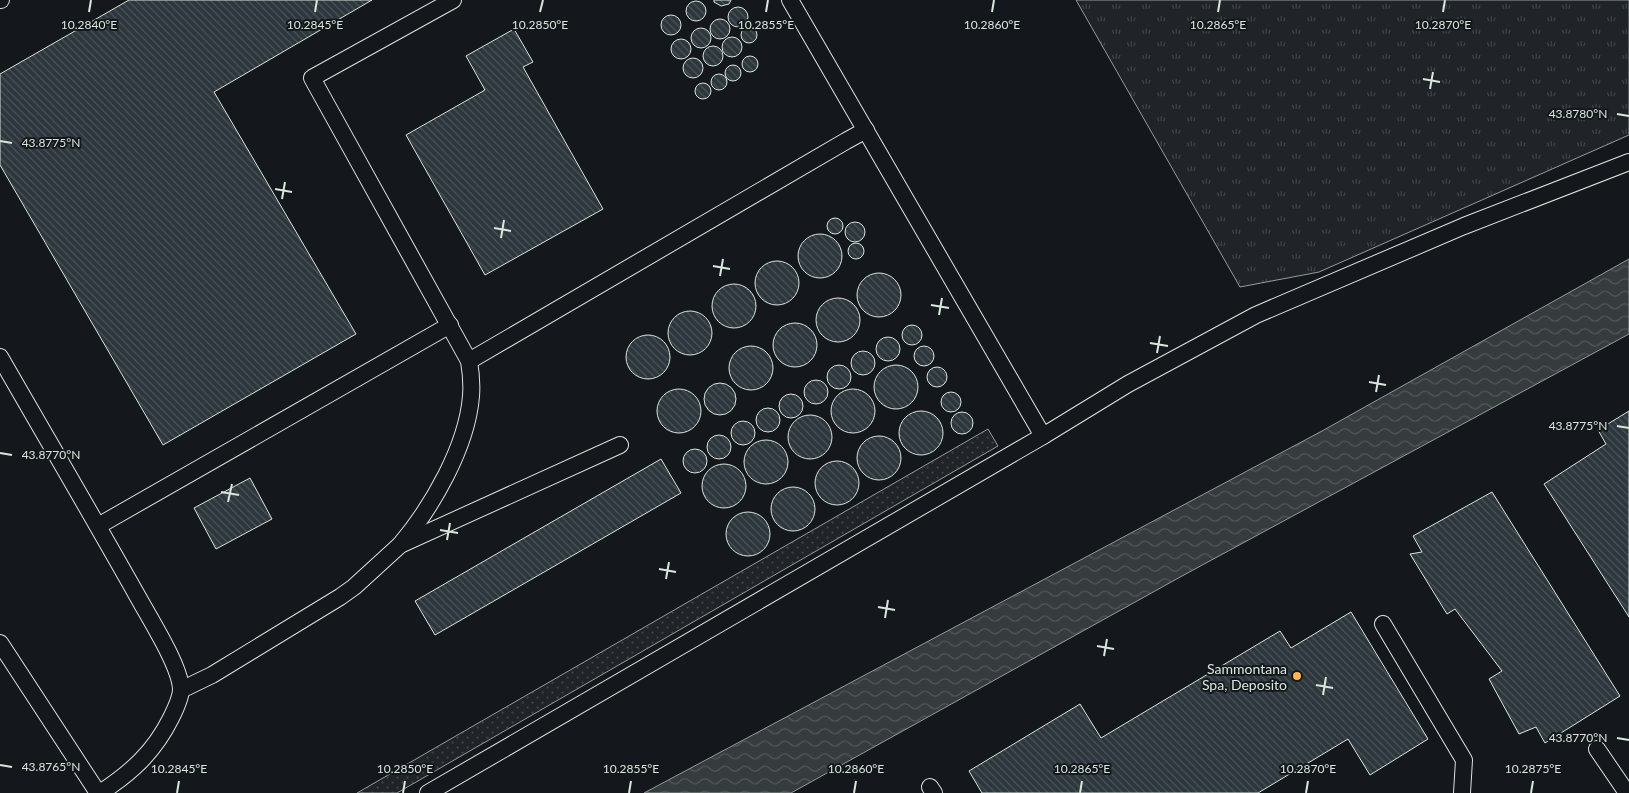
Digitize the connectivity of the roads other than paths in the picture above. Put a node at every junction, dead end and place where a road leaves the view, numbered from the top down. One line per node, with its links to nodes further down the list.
1 (453, 0): 5 (lane)
2 (790, 0): 3 (lane)
3 (866, 130): 7 (lane); 8 (lane)
4 (1629, 162): 8 (lane)
5 (450, 325): 7 (lane); 10 (lane)
6 (0, 357): 10 (lane)
7 (470, 361): 11 (lane)
8 (1043, 436): 17 (lane)
9 (620, 445): 11 (lane)
10 (98, 526): 14 (lane)
11 (400, 545): 14 (lane)
12 (1383, 624): 18 (lane)
13 (0, 643): 16 (lane)
14 (181, 690): 16 (lane)
15 (1597, 748): 19 (lane)
16 (99, 793)
17 (428, 793)
18 (1462, 793)
19 (1627, 793)

